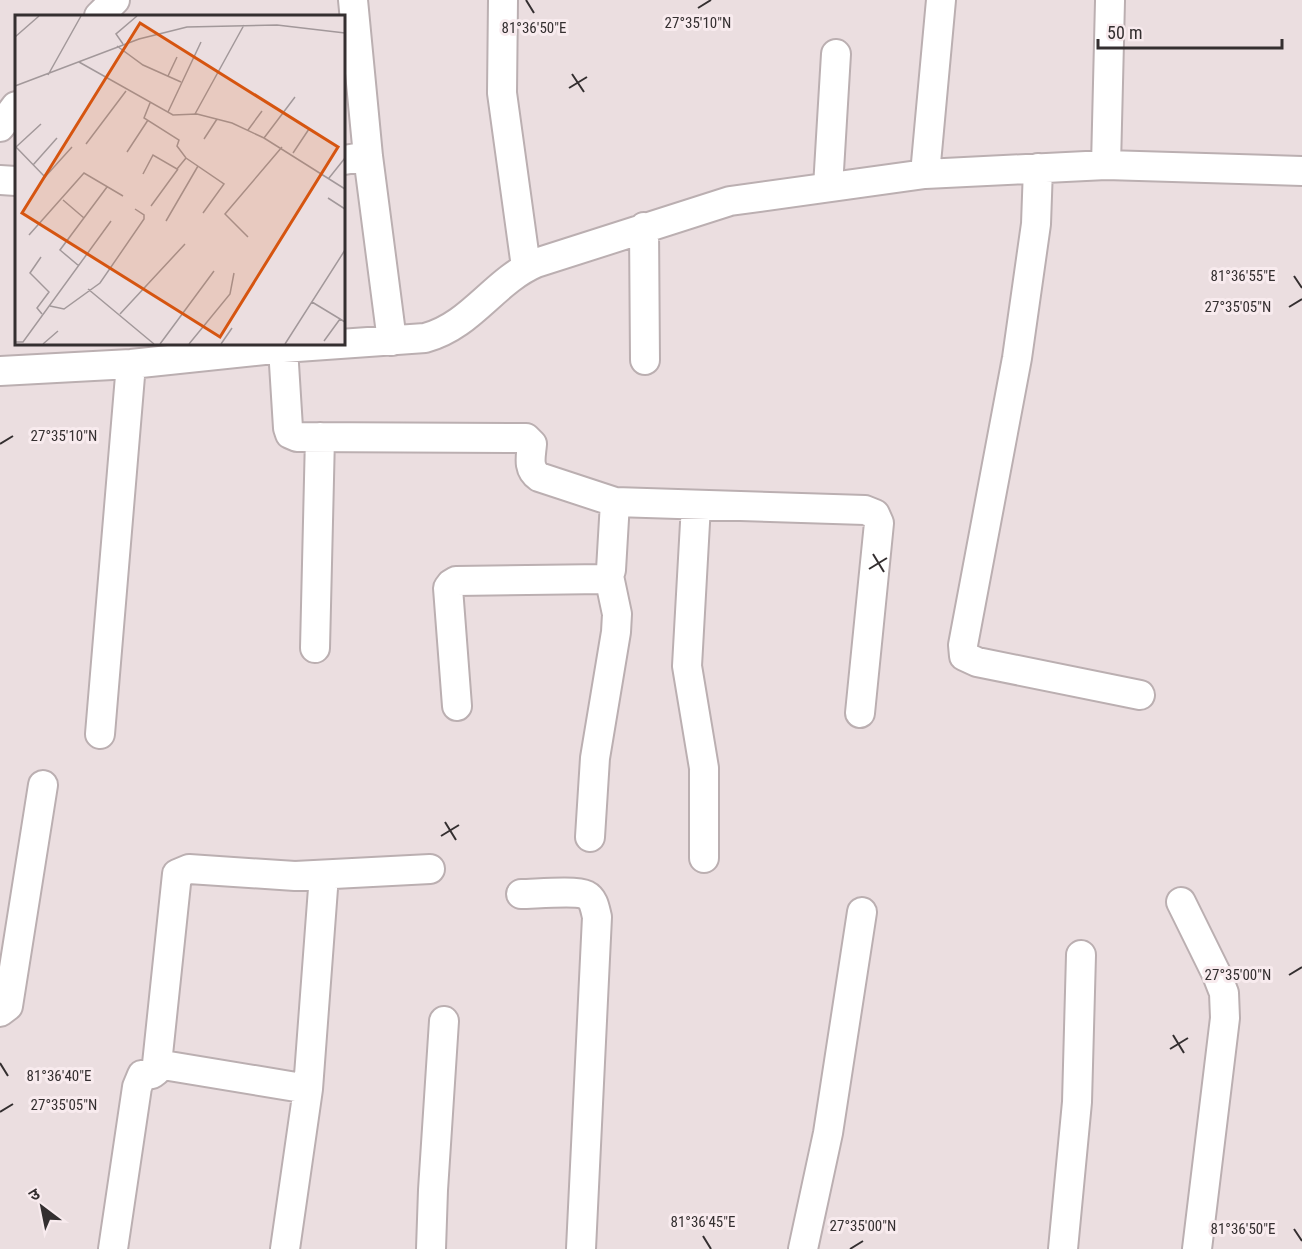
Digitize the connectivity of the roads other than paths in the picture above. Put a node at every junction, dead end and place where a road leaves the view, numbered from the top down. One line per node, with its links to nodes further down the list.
1 (115, 0): 6 (street)
2 (353, 0): 10 (street)
3 (503, 0): 19 (street)
4 (941, 0): 14 (street)
5 (1110, 1): 11 (street)
6 (100, 15)
7 (836, 54): 17 (street)
8 (15, 107): 9 (street)
9 (0, 127)
10 (356, 158): 20 (street)
11 (1106, 165): 12 (street); 13 (street)
12 (1038, 168): 14 (street); 32 (street)
13 (1302, 171)
14 (926, 174): 17 (street)
15 (0, 180): 16 (street)
16 (15, 181)
17 (828, 187): 18 (street)
18 (644, 227): 19 (street); 24 (street)
19 (526, 267): 20 (street)
20 (392, 340): 21 (street)
21 (345, 343)
22 (324, 345): 23 (street)
23 (283, 348): 25 (street); 27 (street)
24 (645, 360)
25 (131, 364): 26 (street); 35 (street)
26 (0, 371)
27 (320, 437): 28 (street); 31 (street)
28 (615, 502): 29 (street); 30 (street)
29 (696, 505): 34 (street); 38 (street)
30 (609, 576): 33 (street); 37 (street)
31 (315, 648)
32 (1140, 695)
33 (457, 706)
34 (860, 713)
35 (100, 734)
36 (43, 785): 45 (street)
37 (590, 837)
38 (704, 858)
39 (430, 869): 40 (street)
40 (324, 875): 47 (street); 48 (street)
41 (521, 894): 52 (street)
42 (1181, 902): 55 (street)
43 (862, 912): 53 (street)
44 (1081, 955): 54 (street)
45 (0, 1012)
46 (444, 1021): 51 (street)
47 (157, 1064): 48 (street); 49 (street)
48 (308, 1089): 50 (street)
49 (113, 1249)
50 (285, 1249)
51 (431, 1249)
52 (581, 1249)
53 (803, 1249)
54 (1063, 1249)
55 (1197, 1249)

